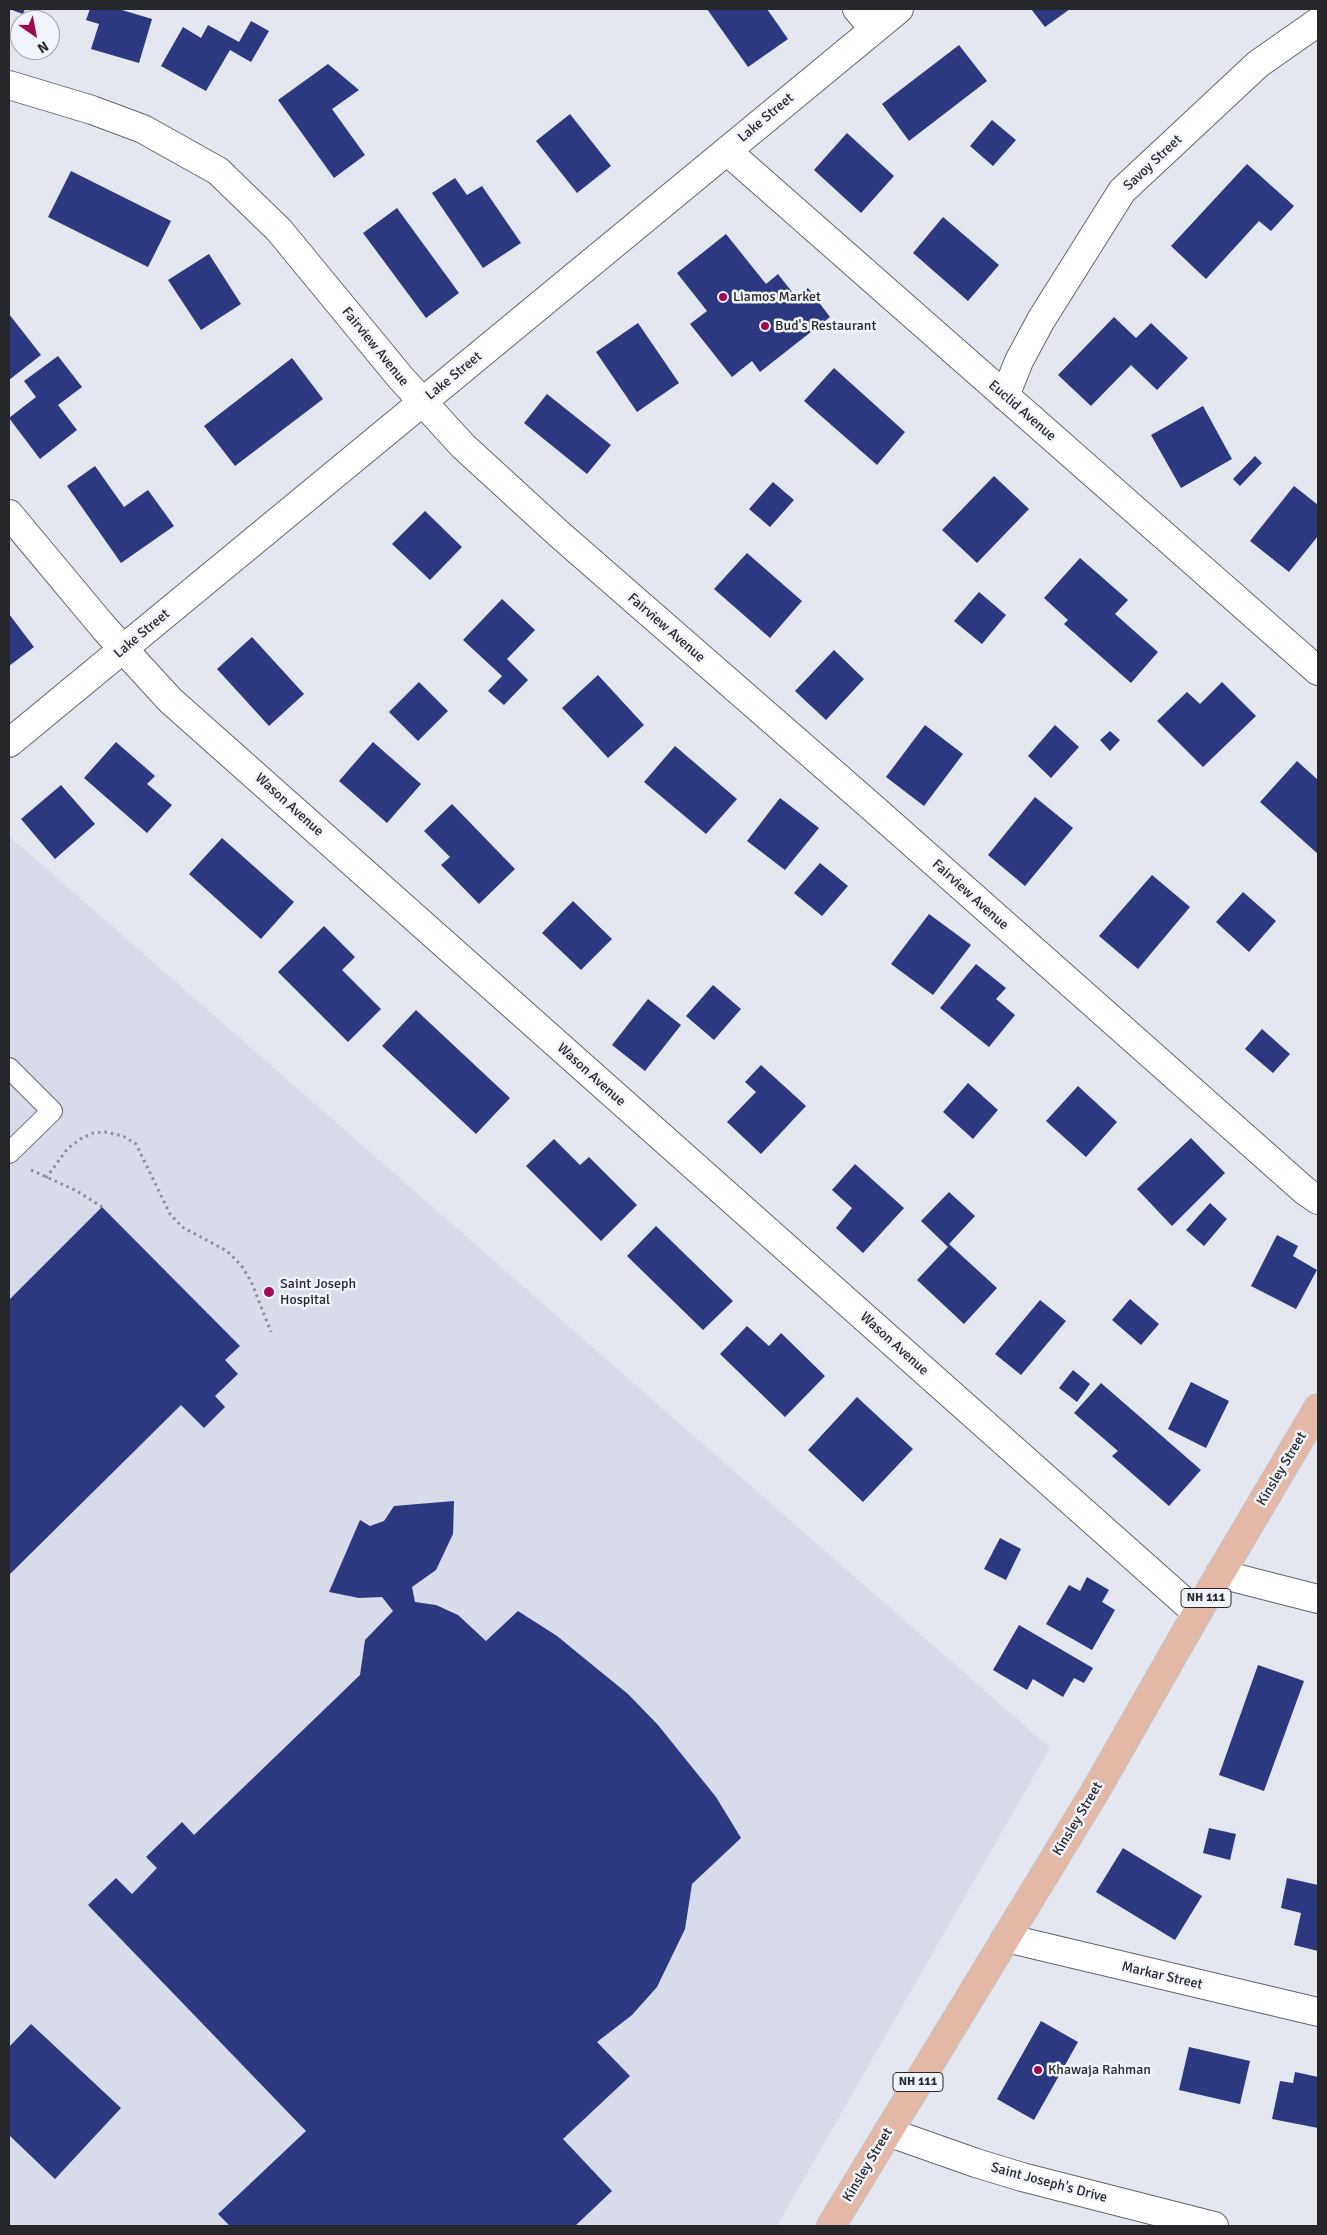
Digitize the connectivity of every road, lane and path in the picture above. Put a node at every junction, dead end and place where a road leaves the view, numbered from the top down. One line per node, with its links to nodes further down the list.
1 (857, 9): 4 (street)
2 (899, 9): 4 (street, Lake Street)
3 (1318, 22): 7 (street, Savoy Street)
4 (874, 29): 6 (street, Lake Street)
5 (9, 85): 8 (street, Fairview Avenue)
6 (727, 151): 7 (street, Euclid Avenue); 8 (street, Lake Street)
7 (1005, 396): 11 (street, Euclid Avenue)
8 (421, 402): 10 (street, Lake Street); 16 (street, Fairview Avenue)
9 (9, 514): 10 (street, Wason Avenue)
10 (123, 650): 12 (street, Lake Street); 22 (street, Wason Avenue)
11 (1318, 671)
12 (9, 743)
13 (9, 1068): 14 (lane)
14 (10, 1152): 15 (path)
15 (46, 1178): 17 (path); 18 (path)
16 (1318, 1200)
17 (102, 1207)
18 (271, 1332)
19 (1318, 1408): 20 (main road, Kinsley Street / NH 111)
20 (1220, 1574): 21 (street); 22 (main road, Kinsley Street / NH 111)
21 (1318, 1599)
22 (1197, 1613): 23 (main road, Kinsley Street / NH 111)
23 (1006, 1938): 24 (street, Markar Street); 25 (main road, Kinsley Street / NH 111)
24 (1318, 2012)
25 (888, 2132): 26 (main road, Kinsley Street / NH 111); 27 (street, Saint Joseph's Drive)
26 (831, 2226)
27 (1214, 2226)

